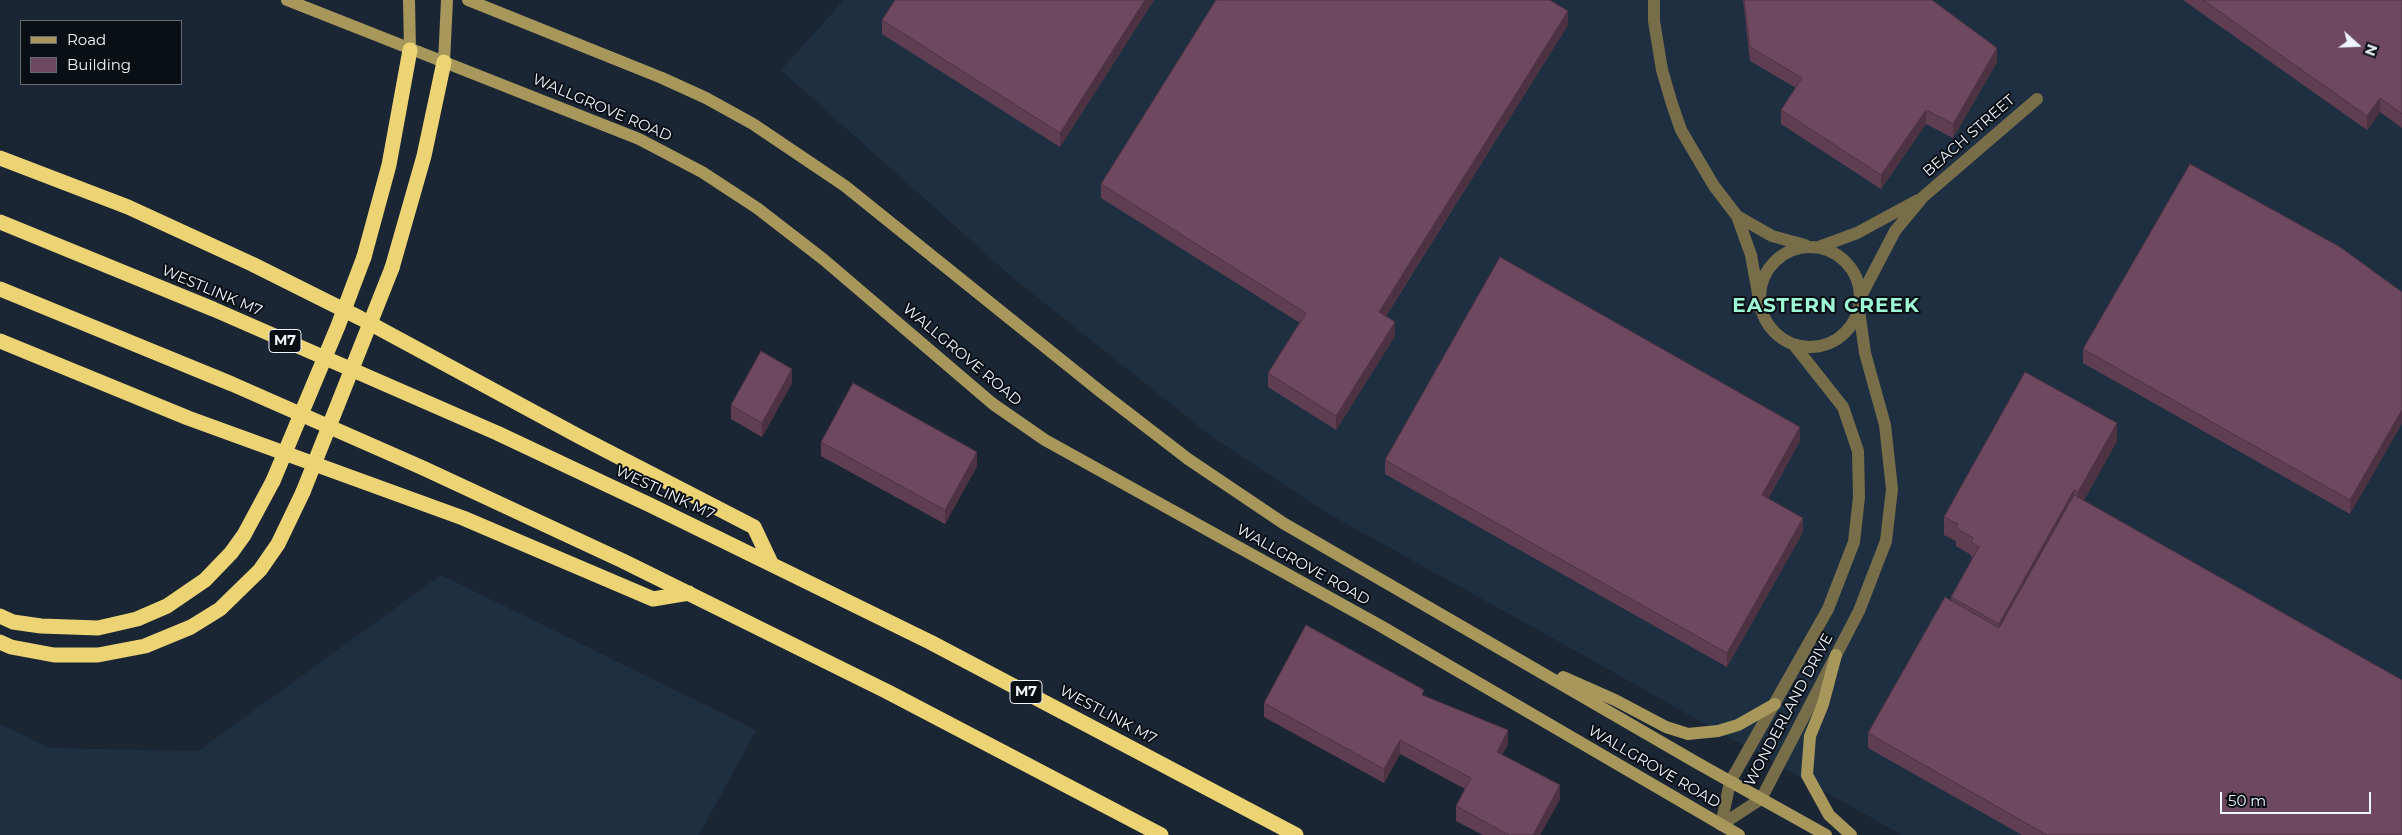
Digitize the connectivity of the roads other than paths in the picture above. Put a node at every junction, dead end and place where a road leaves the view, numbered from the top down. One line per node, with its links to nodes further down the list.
1 (287, 0): 7 (main road, WALLGROVE ROAD)
2 (409, 0): 7 (main road)
3 (447, 0): 8 (main road)
4 (468, 0): 6 (main road, WALLGROVE ROAD)
5 (1654, 0): 12 (street)
6 (494, 5): 25 (main road, WALLGROVE ROAD)
7 (410, 50): 8 (main road, WALLGROVE ROAD); 23 (highway, bridge)
8 (444, 62): 24 (highway, bridge); 30 (main road, WALLGROVE ROAD)
9 (2037, 99): 11 (street, BEACH STREET)
10 (0, 158): 21 (highway)
11 (1923, 197): 14 (street, BEACH STREET); 16 (street, BEACH STREET)
12 (1737, 216): 14 (street); 17 (street)
13 (0, 222): 21 (highway, WESTLINK M7 / M7)
14 (1814, 247): 16 (street); 17 (street)
15 (0, 289): 22 (highway)
16 (1861, 296): 18 (street)
17 (1761, 310): 20 (street)
18 (1859, 310): 20 (street); 26 (street, WONDERLAND DRIVE)
19 (0, 341): 22 (highway)
20 (1794, 345): 27 (street, WONDERLAND DRIVE)
21 (771, 562): 32 (highway, WESTLINK M7 / M7)
22 (689, 593): 31 (highway)
23 (0, 616)
24 (0, 642)
25 (1508, 653): 27 (main road); 28 (main road, WALLGROVE ROAD)
26 (1836, 655): 29 (street, WONDERLAND DRIVE); 35 (main road)
27 (1775, 704): 28 (street, WONDERLAND DRIVE)
28 (1730, 782): 29 (main road, WALLGROVE ROAD); 30 (street, WONDERLAND DRIVE)
29 (1761, 799): 30 (street, WONDERLAND DRIVE); 34 (main road, WALLGROVE ROAD)
30 (1721, 825): 33 (main road, WALLGROVE ROAD)
31 (1161, 835)
32 (1296, 835)
33 (1739, 835)
34 (1826, 835)
35 (1851, 835)

